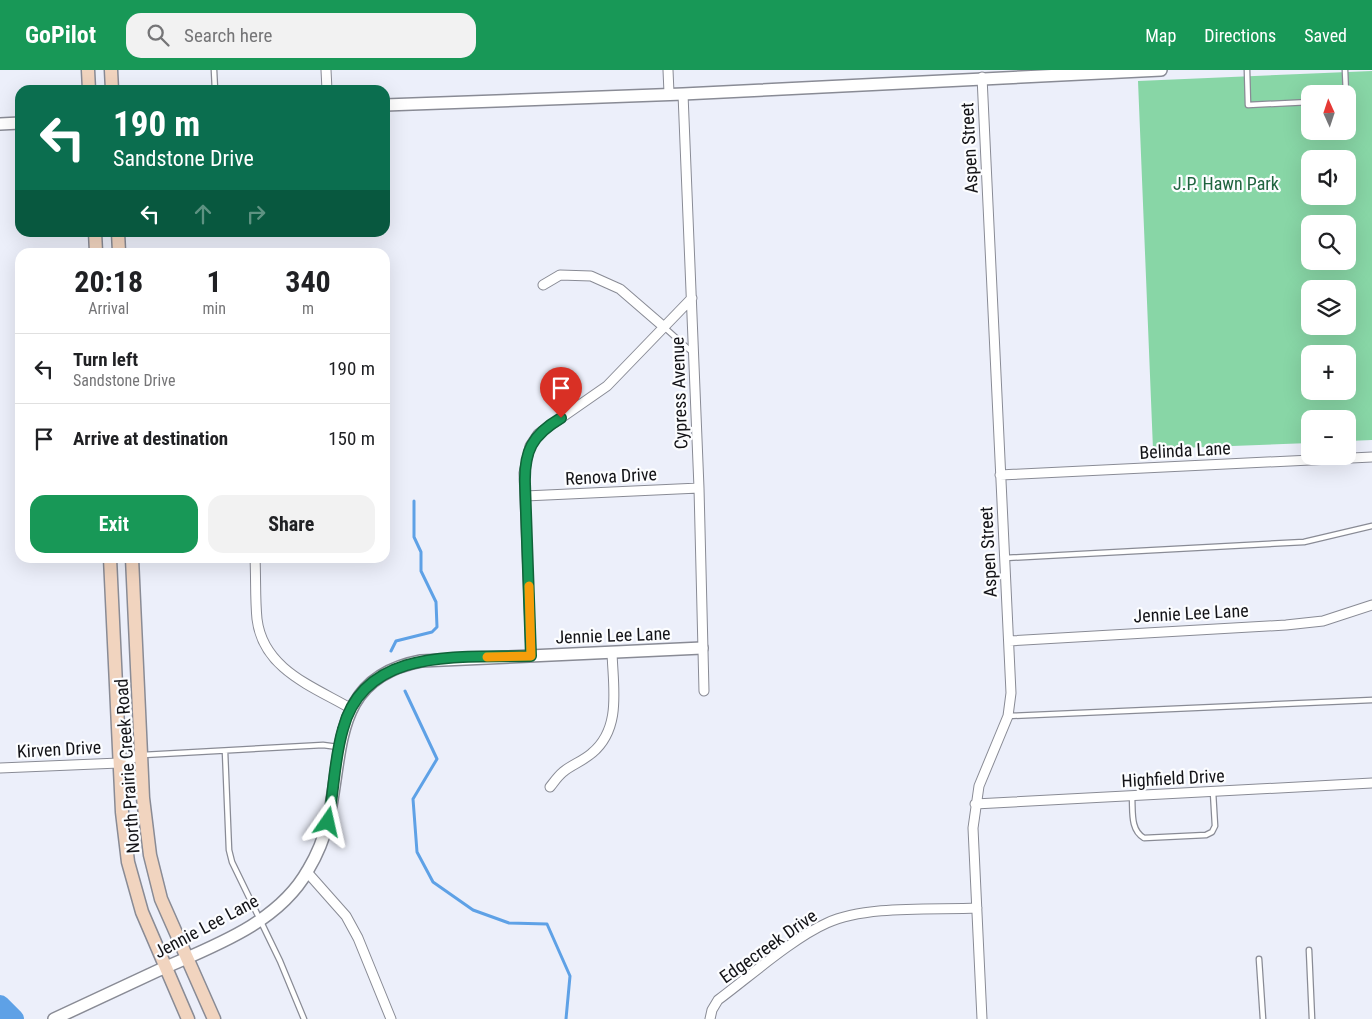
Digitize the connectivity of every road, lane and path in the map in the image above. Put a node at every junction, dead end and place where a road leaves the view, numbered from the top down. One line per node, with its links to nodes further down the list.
1 (88, 70): 10 (main road)
2 (111, 70): 11 (main road)
3 (214, 70): 12 (lane)
4 (326, 70): 13 (street)
5 (668, 70): 15 (street)
6 (1161, 70): 9 (street)
7 (1247, 70): 17 (lane)
8 (1345, 70): 14 (lane)
9 (982, 77): 16 (street); 26 (street, Aspen Street)
10 (89, 85)
11 (112, 85)
12 (215, 85)
13 (327, 85)
14 (1346, 85)
15 (670, 93): 16 (street); 18 (street)
16 (683, 94): 22 (street, Cypress Avenue)
17 (1301, 102)
18 (390, 105)
19 (0, 124): 20 (street)
20 (15, 124)
21 (543, 285): 23 (street)
22 (692, 298): 23 (street); 24 (street, Cypress Avenue)
23 (664, 327): 24 (lane); 28 (street)
24 (694, 354): 27 (street, Cypress Avenue)
25 (1372, 457): 26 (street, Belinda Lane)
26 (1000, 475): 30 (street, Aspen Street)
27 (698, 488): 28 (street, Renova Drive); 36 (street, Cypress Avenue)
28 (525, 496): 38 (street)
29 (1372, 526): 30 (lane)
30 (1004, 558): 35 (street, Aspen Street)
31 (110, 563): 46 (main road, North Prairie Creek Road)
32 (132, 563): 45 (main road, North Prairie Creek Road)
33 (255, 563): 41 (street)
34 (1372, 605): 35 (street, Jennie Lee Lane)
35 (1009, 641): 42 (street, Aspen Street)
36 (702, 648): 37 (street, Jennie Lee Lane); 39 (street, Cypress Avenue)
37 (612, 652): 38 (street, Jennie Lee Lane); 49 (street)
38 (531, 656): 41 (street, Jennie Lee Lane)
39 (704, 691)
40 (1372, 700): 42 (lane)
41 (350, 708): 43 (street, Jennie Lee Lane)
42 (1008, 716): 52 (street, Aspen Street)
43 (338, 747): 44 (lane); 53 (street, Jennie Lee Lane)
44 (225, 750): 45 (lane); 55 (lane)
45 (141, 755): 46 (street, Kirven Drive); 57 (main road, North Prairie Creek Road)
46 (119, 762): 47 (street, Kirven Drive); 59 (main road, North Prairie Creek Road)
47 (0, 768)
48 (1372, 783): 50 (street, Highfield Drive)
49 (550, 787)
50 (1213, 792): 51 (street, Highfield Drive); 51 (lane)
51 (1132, 797): 52 (street, Highfield Drive)
52 (975, 804): 54 (street, Aspen Street)
53 (307, 872): 55 (street, Jennie Lee Lane); 64 (street)
54 (977, 908): 65 (street, Edgecreek Drive); 66 (street, Aspen Street)
55 (260, 921): 57 (street, Jennie Lee Lane); 63 (lane)
56 (1309, 950): 68 (lane)
57 (186, 958): 59 (street, Jennie Lee Lane); 62 (main road, North Prairie Creek Road)
58 (1259, 959): 67 (lane)
59 (166, 967): 60 (street, Jennie Lee Lane); 61 (main road, North Prairie Creek Road)
60 (54, 1019)
61 (188, 1019)
62 (214, 1019)
63 (304, 1019)
64 (391, 1019)
65 (710, 1019)
66 (982, 1019)
67 (1263, 1019)
68 (1312, 1019)

